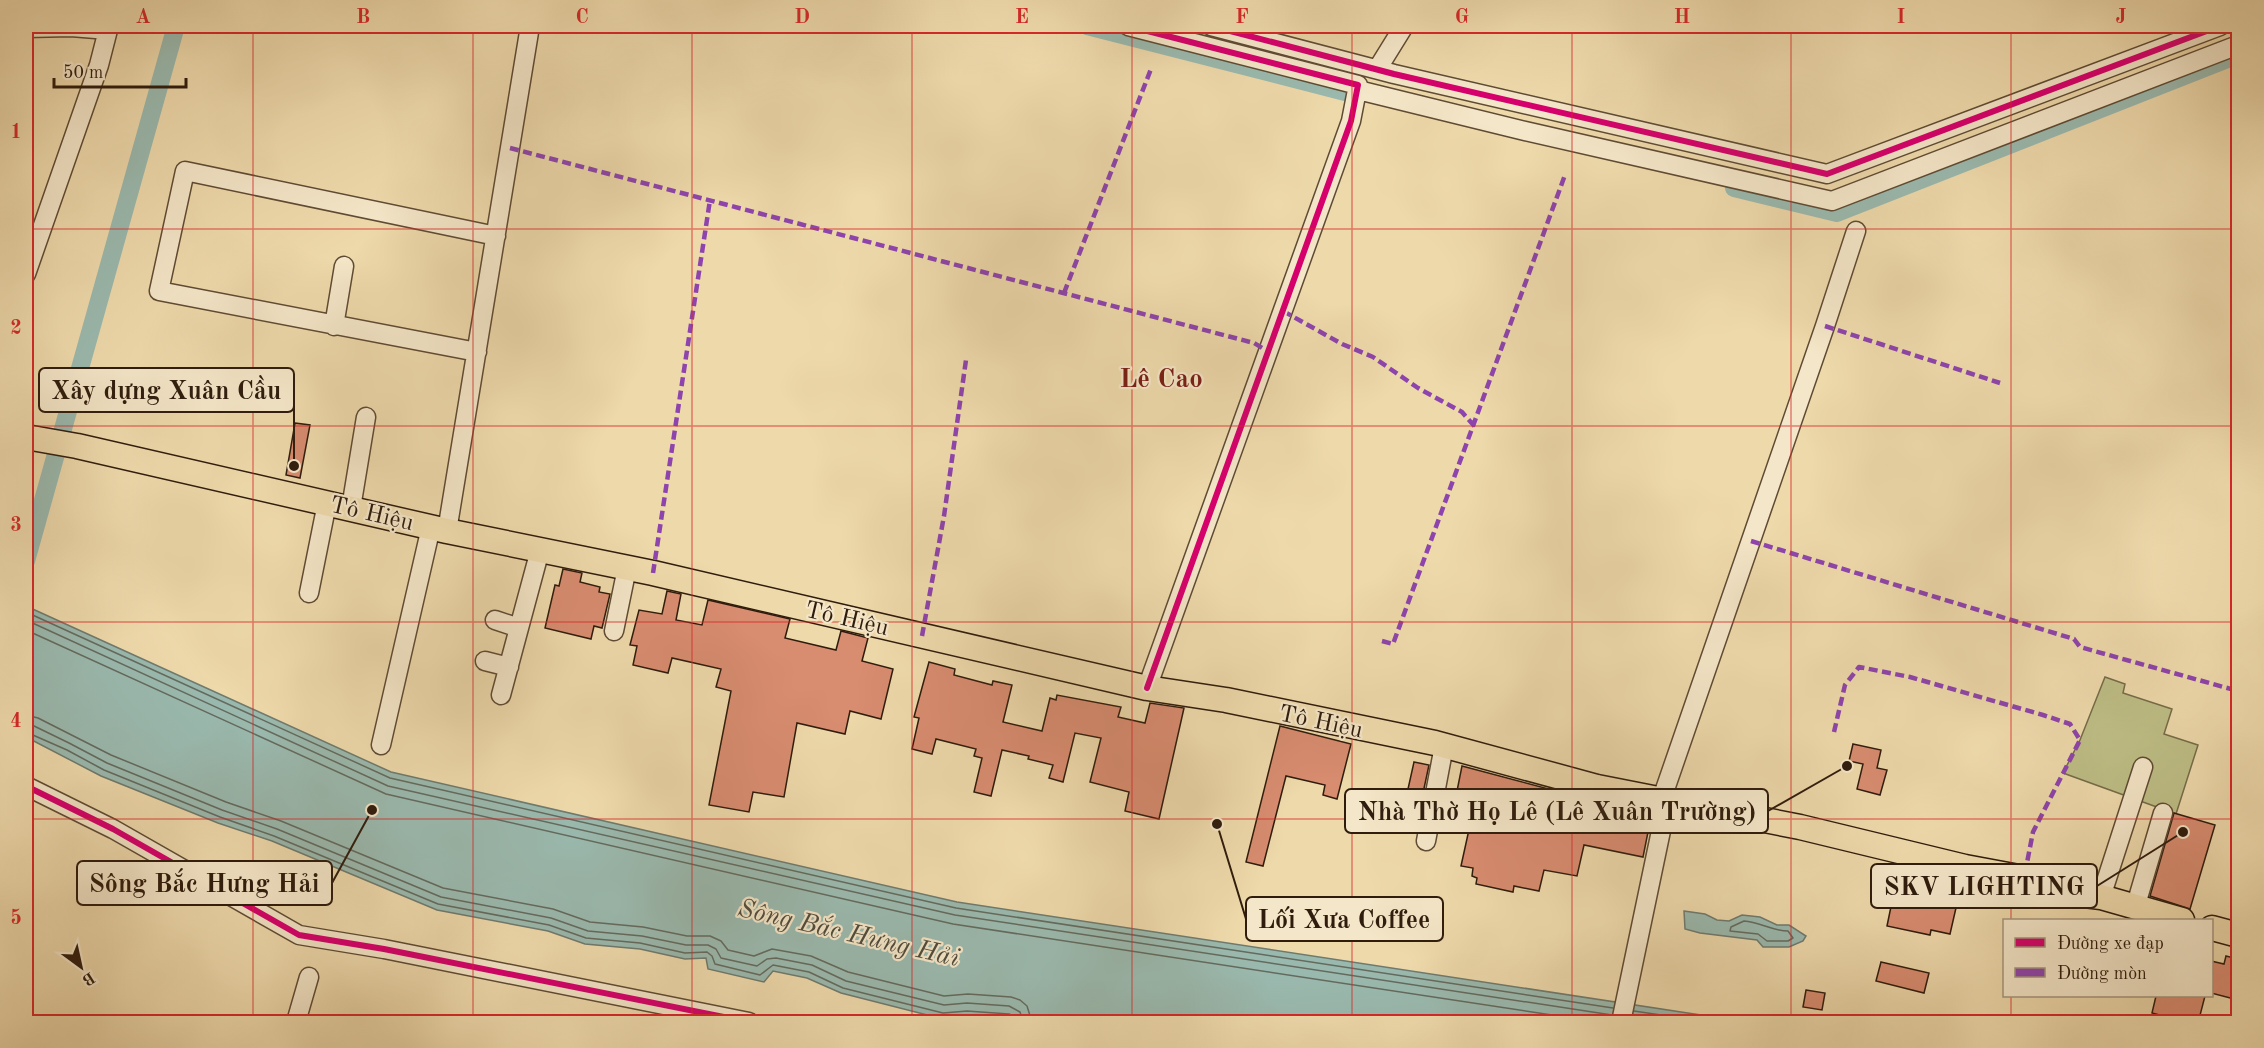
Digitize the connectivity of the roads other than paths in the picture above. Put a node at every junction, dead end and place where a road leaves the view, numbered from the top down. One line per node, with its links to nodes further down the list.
1 (530, 26): 13 (street)
2 (1128, 26): 11 (street)
3 (1211, 26): 9 (street)
4 (1404, 26): 10 (street)
5 (2220, 26): 10 (street)
6 (26, 28): 7 (street)
7 (108, 28): 15 (street)
8 (2238, 45): 11 (street)
9 (1348, 61): 10 (street); 11 (street)
10 (1378, 68)
11 (1350, 86): 31 (street)
12 (1856, 231): 37 (street)
13 (496, 236): 16 (street); 17 (street)
14 (344, 266): 16 (street)
15 (26, 274)
16 (334, 326): 17 (street)
17 (477, 352): 22 (street)
18 (366, 417): 21 (street)
19 (31, 437): 20 (main road, Tô Hiệu)
20 (327, 503): 21 (main road, Tô Hiệu); 25 (street)
21 (351, 508): 22 (main road, Tô Hiệu)
22 (439, 529): 23 (main road, Tô Hiệu); 33 (street)
23 (540, 550): 24 (main road, Tô Hiệu); 27 (street)
24 (627, 568): 28 (street); 31 (main road, Tô Hiệu)
25 (309, 593)
26 (495, 620): 27 (street)
27 (519, 628): 30 (street)
28 (614, 631)
29 (485, 661): 30 (street)
30 (509, 667): 32 (street)
31 (1147, 688): 34 (main road, Tô Hiệu)
32 (501, 695)
33 (381, 745)
34 (1444, 746): 37 (main road, Tô Hiệu); 39 (street)
35 (2143, 767): 40 (street)
36 (26, 786): 47 (street)
37 (1664, 801): 40 (main road, Tô Hiệu); 48 (street)
38 (2163, 813): 41 (street)
39 (1426, 841)
40 (2101, 897): 41 (main road, Tô Hiệu)
41 (2135, 908): 42 (main road, Tô Hiệu)
42 (2175, 919)
43 (2213, 929): 44 (main road)
44 (2238, 935)
45 (309, 977): 46 (street)
46 (296, 1023)
47 (749, 1023)
48 (1621, 1023)

